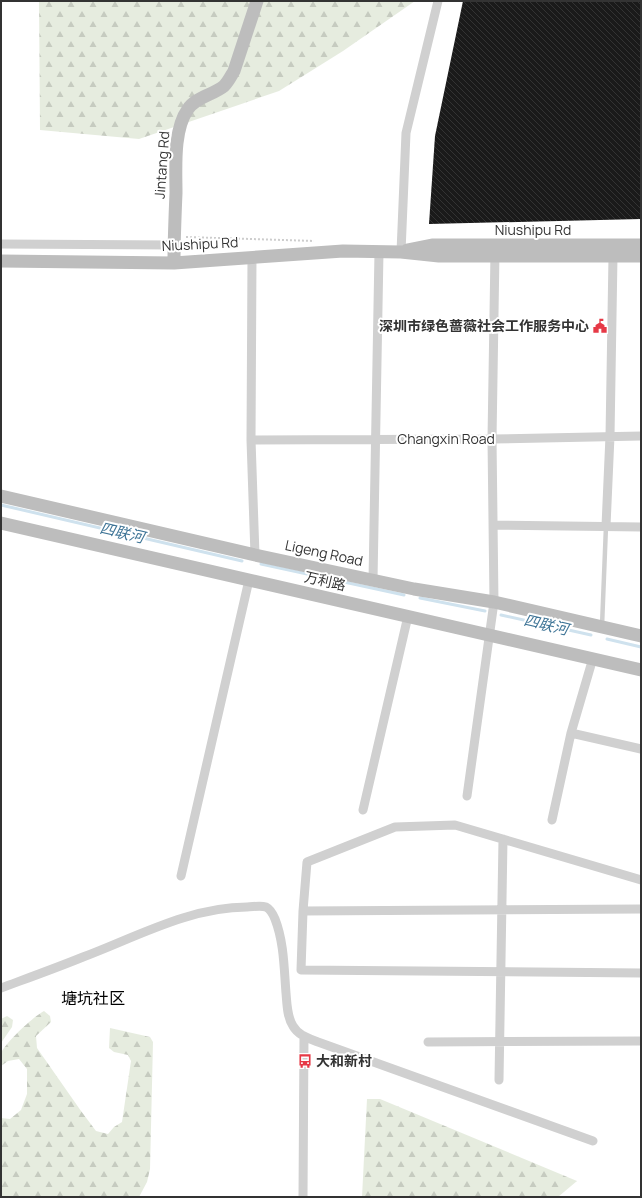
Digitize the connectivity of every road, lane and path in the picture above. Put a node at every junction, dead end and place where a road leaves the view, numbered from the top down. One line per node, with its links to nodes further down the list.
1 (257, 1): 3 (street, Jintang Rd)
2 (438, 1): 9 (street)
3 (178, 241): 4 (path); 5 (street); 14 (street, Jintang Rd)
4 (314, 241)
5 (1, 244)
6 (641, 245): 7 (street, Niushipu Rd)
7 (495, 251): 9 (street, Niushipu Rd); 10 (street, Niushipu Rd); 18 (street)
8 (379, 252): 9 (street, Niushipu Rd); 12 (street, Niushipu Rd); 17 (street)
9 (401, 252)
10 (613, 256): 11 (street, Niushipu Rd); 15 (street)
11 (641, 256)
12 (252, 257): 14 (street, Niushipu Rd); 19 (street)
13 (1, 261): 14 (street, Niushipu Rd)
14 (174, 263)
15 (610, 436): 16 (street, Changxin Road); 18 (street, Changxin Road); 23 (street)
16 (641, 436)
17 (375, 439): 18 (street, Changxin Road); 19 (street, Changxin Road); 27 (street)
18 (492, 439): 22 (street)
19 (251, 440): 25 (street)
20 (1, 496): 25 (street, Ligeng Road)
21 (1, 523): 26 (street, 万利路)
22 (493, 525): 23 (street); 28 (street)
23 (606, 526): 24 (street); 30 (lane)
24 (641, 527)
25 (255, 555): 27 (street, Ligeng Road)
26 (249, 580): 29 (street, 万利路); 41 (street)
27 (373, 580): 28 (street, Ligeng Road)
28 (494, 602): 30 (street, Ligeng Road); 31 (street)
29 (408, 616): 31 (street, 万利路); 38 (street)
30 (602, 627): 32 (street, Ligeng Road)
31 (490, 635): 33 (street, 万利路); 37 (street)
32 (641, 636)
33 (593, 658): 34 (street, 万利路); 35 (street)
34 (641, 670)
35 (571, 733): 36 (street); 39 (street)
36 (641, 749)
37 (467, 796)
38 (363, 810)
39 (552, 820)
40 (503, 839): 42 (street); 44 (street); 45 (street)
41 (181, 876)
42 (641, 880)
43 (641, 909): 44 (street)
44 (502, 910): 45 (street); 46 (street)
45 (303, 911): 46 (street)
46 (501, 972): 47 (street); 52 (street)
47 (641, 973)
48 (1, 988): 49 (street)
49 (304, 1036): 54 (street); 55 (street)
50 (641, 1041): 52 (street)
51 (428, 1042): 52 (street)
52 (500, 1042): 53 (street)
53 (499, 1080)
54 (593, 1141)
55 (303, 1197)

